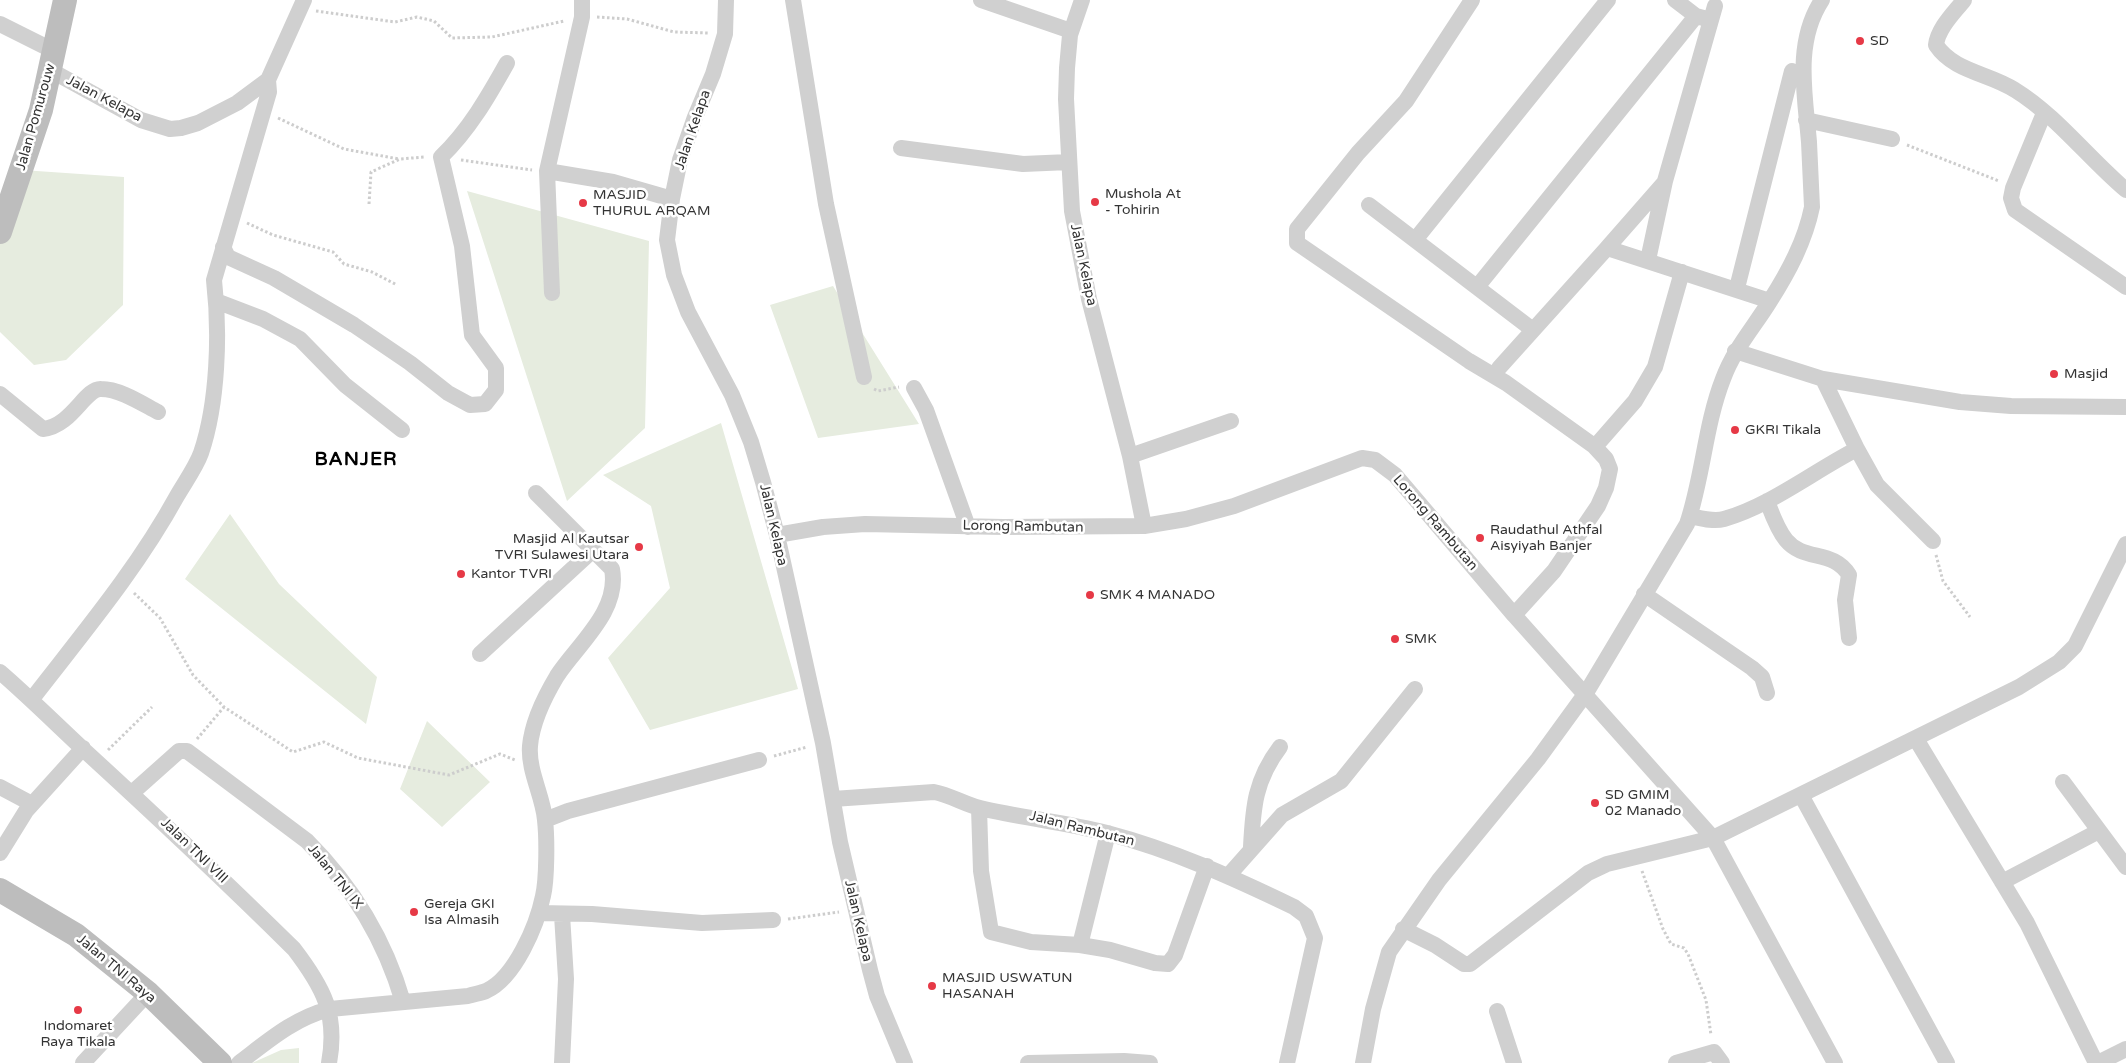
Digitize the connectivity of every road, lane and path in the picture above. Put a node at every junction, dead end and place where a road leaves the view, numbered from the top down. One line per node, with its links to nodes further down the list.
1 (65, 0): 18 (main road, Jalan Pomurouw)
2 (582, 0): 14 (street)
3 (726, 0): 17 (street, Jalan Kelapa)
4 (793, 0): 52 (street)
5 (981, 0): 16 (street)
6 (1082, 0): 16 (street, Jalan Kelapa)
7 (1472, 0): 74 (street)
8 (1608, 0): 37 (street)
9 (1675, 0): 13 (street)
10 (1822, 0): 24 (street)
11 (1964, 0): 23 (street)
12 (302, 4): 14 (path); 21 (street, Jalan Kelapa)
13 (1707, 14): 30 (street); 43 (street)
14 (582, 16): 17 (path); 29 (street)
15 (0, 24): 18 (street, Jalan Kelapa)
16 (1071, 31): 28 (street, Jalan Kelapa)
17 (725, 34): 33 (street, Jalan Kelapa)
18 (52, 61): 21 (street, Jalan Kelapa); 36 (main road, Jalan Pomurouw)
19 (507, 63): 38 (street)
20 (1792, 71): 45 (street)
21 (268, 80): 22 (street)
22 (263, 111): 27 (path); 35 (street)
23 (2044, 113): 31 (street); 32 (street)
24 (1806, 120): 25 (street); 48 (street)
25 (1892, 139): 31 (path)
26 (901, 148): 28 (street)
27 (400, 159)
28 (1070, 162): 62 (street, Jalan Kelapa)
29 (548, 171): 33 (street); 46 (street)
30 (1665, 181): 39 (street); 40 (street)
31 (2013, 188): 44 (street)
32 (2126, 190)
33 (672, 199): 68 (street, Jalan Kelapa)
34 (1369, 205): 37 (street)
35 (230, 219): 38 (street); 42 (path)
36 (0, 232)
37 (1415, 240): 43 (street)
38 (222, 247): 47 (street)
39 (1607, 248): 40 (street); 49 (street)
40 (1648, 260): 41 (street)
41 (1682, 272): 45 (street); 60 (street)
42 (397, 284)
43 (1477, 287): 49 (street)
44 (2126, 287)
45 (1737, 288): 48 (street)
46 (552, 293)
47 (216, 301): 59 (street); 72 (street)
48 (1770, 301): 50 (street)
49 (1533, 330): 51 (street)
50 (1735, 351): 53 (street); 65 (street)
51 (1499, 368)
52 (864, 377): 54 (path)
53 (1823, 379): 56 (street); 61 (street)
54 (914, 388): 67 (street)
55 (0, 394): 57 (street)
56 (2126, 407)
57 (158, 412)
58 (1231, 422): 62 (street)
59 (402, 430)
60 (1600, 441)
61 (1857, 450): 64 (street); 69 (street)
62 (1130, 456): 66 (street, Jalan Kelapa)
63 (536, 492): 71 (street)
64 (1767, 501): 65 (street); 76 (street)
65 (1690, 516): 73 (street)
66 (1144, 526): 67 (street, Lorong Rambutan); 74 (street, Lorong Rambutan)
67 (968, 527): 68 (street, Lorong Rambutan)
68 (777, 535): 86 (street, Jalan Kelapa)
69 (1933, 541): 75 (path)
70 (2126, 544): 85 (street)
71 (593, 550): 77 (street); 92 (street)
72 (122, 582): 82 (street); 84 (path)
73 (1644, 594): 80 (street); 81 (street)
74 (1514, 615): 80 (street, Lorong Rambutan)
75 (1970, 617)
76 (1849, 638)
77 (480, 654)
78 (0, 672): 82 (street, Jalan TNI VIII)
79 (1415, 690): 104 (street)
80 (1586, 693): 103 (street, Lorong Rambutan); 116 (street)
81 (1767, 693)
82 (32, 699): 88 (street, Jalan TNI VIII)
83 (152, 707): 91 (path)
84 (224, 707): 89 (path); 92 (path)
85 (1916, 739): 96 (street); 110 (street)
86 (823, 743): 90 (path); 97 (street, Jalan Kelapa)
87 (1280, 747): 104 (street)
88 (83, 748): 91 (street, Jalan TNI VIII); 98 (street)
89 (183, 751): 95 (street); 119 (street, Jalan TNI IX)
90 (759, 760): 100 (street)
91 (97, 761): 95 (street, Jalan TNI VIII)
92 (534, 769): 100 (street)
93 (2063, 782): 101 (street)
94 (0, 787): 98 (street)
95 (133, 792): 120 (street, Jalan TNI VIII)
96 (1801, 795): 103 (street); 137 (street)
97 (833, 799): 99 (street, Jalan Rambutan); 112 (street, Jalan Kelapa)
98 (32, 804): 105 (street)
99 (979, 808): 102 (street, Jalan Rambutan); 117 (street)
100 (545, 820): 113 (street)
101 (2098, 831): 108 (street); 110 (street)
102 (1108, 833): 107 (street, Jalan Rambutan); 117 (street)
103 (1713, 838): 106 (street); 136 (street, Lorong Rambutan)
104 (1251, 847): 109 (street)
105 (0, 853)
106 (1637, 857): 116 (street); 123 (path)
107 (1207, 866): 109 (street, Jalan Rambutan); 117 (street)
108 (2126, 867)
109 (1228, 876): 132 (street, Jalan Rambutan)
110 (2002, 882): 138 (street)
111 (0, 890): 118 (main road, Jalan TNI Raya)
112 (856, 910): 115 (path); 129 (street, Jalan Kelapa)
113 (538, 913): 114 (street); 119 (street)
114 (562, 916): 115 (street); 128 (street)
115 (773, 920)
116 (1403, 929): 133 (street)
117 (1080, 945)
118 (148, 993): 124 (street); 125 (main road, Jalan TNI Raya)
119 (403, 1002): 120 (street)
120 (330, 1009): 126 (street); 127 (street, Jalan TNI VIII)
121 (1496, 1011): 134 (street)
122 (2126, 1049): 138 (street)
123 (1718, 1057): 135 (street)
124 (83, 1063)
125 (220, 1063)
126 (239, 1063)
127 (328, 1063)
128 (562, 1063)
129 (905, 1063)
130 (1028, 1063): 131 (street)
131 (1150, 1063)
132 (1287, 1063)
133 (1363, 1063)
134 (1514, 1063)
135 (1676, 1063)
136 (1836, 1063)
137 (1947, 1063)
138 (2097, 1063)

